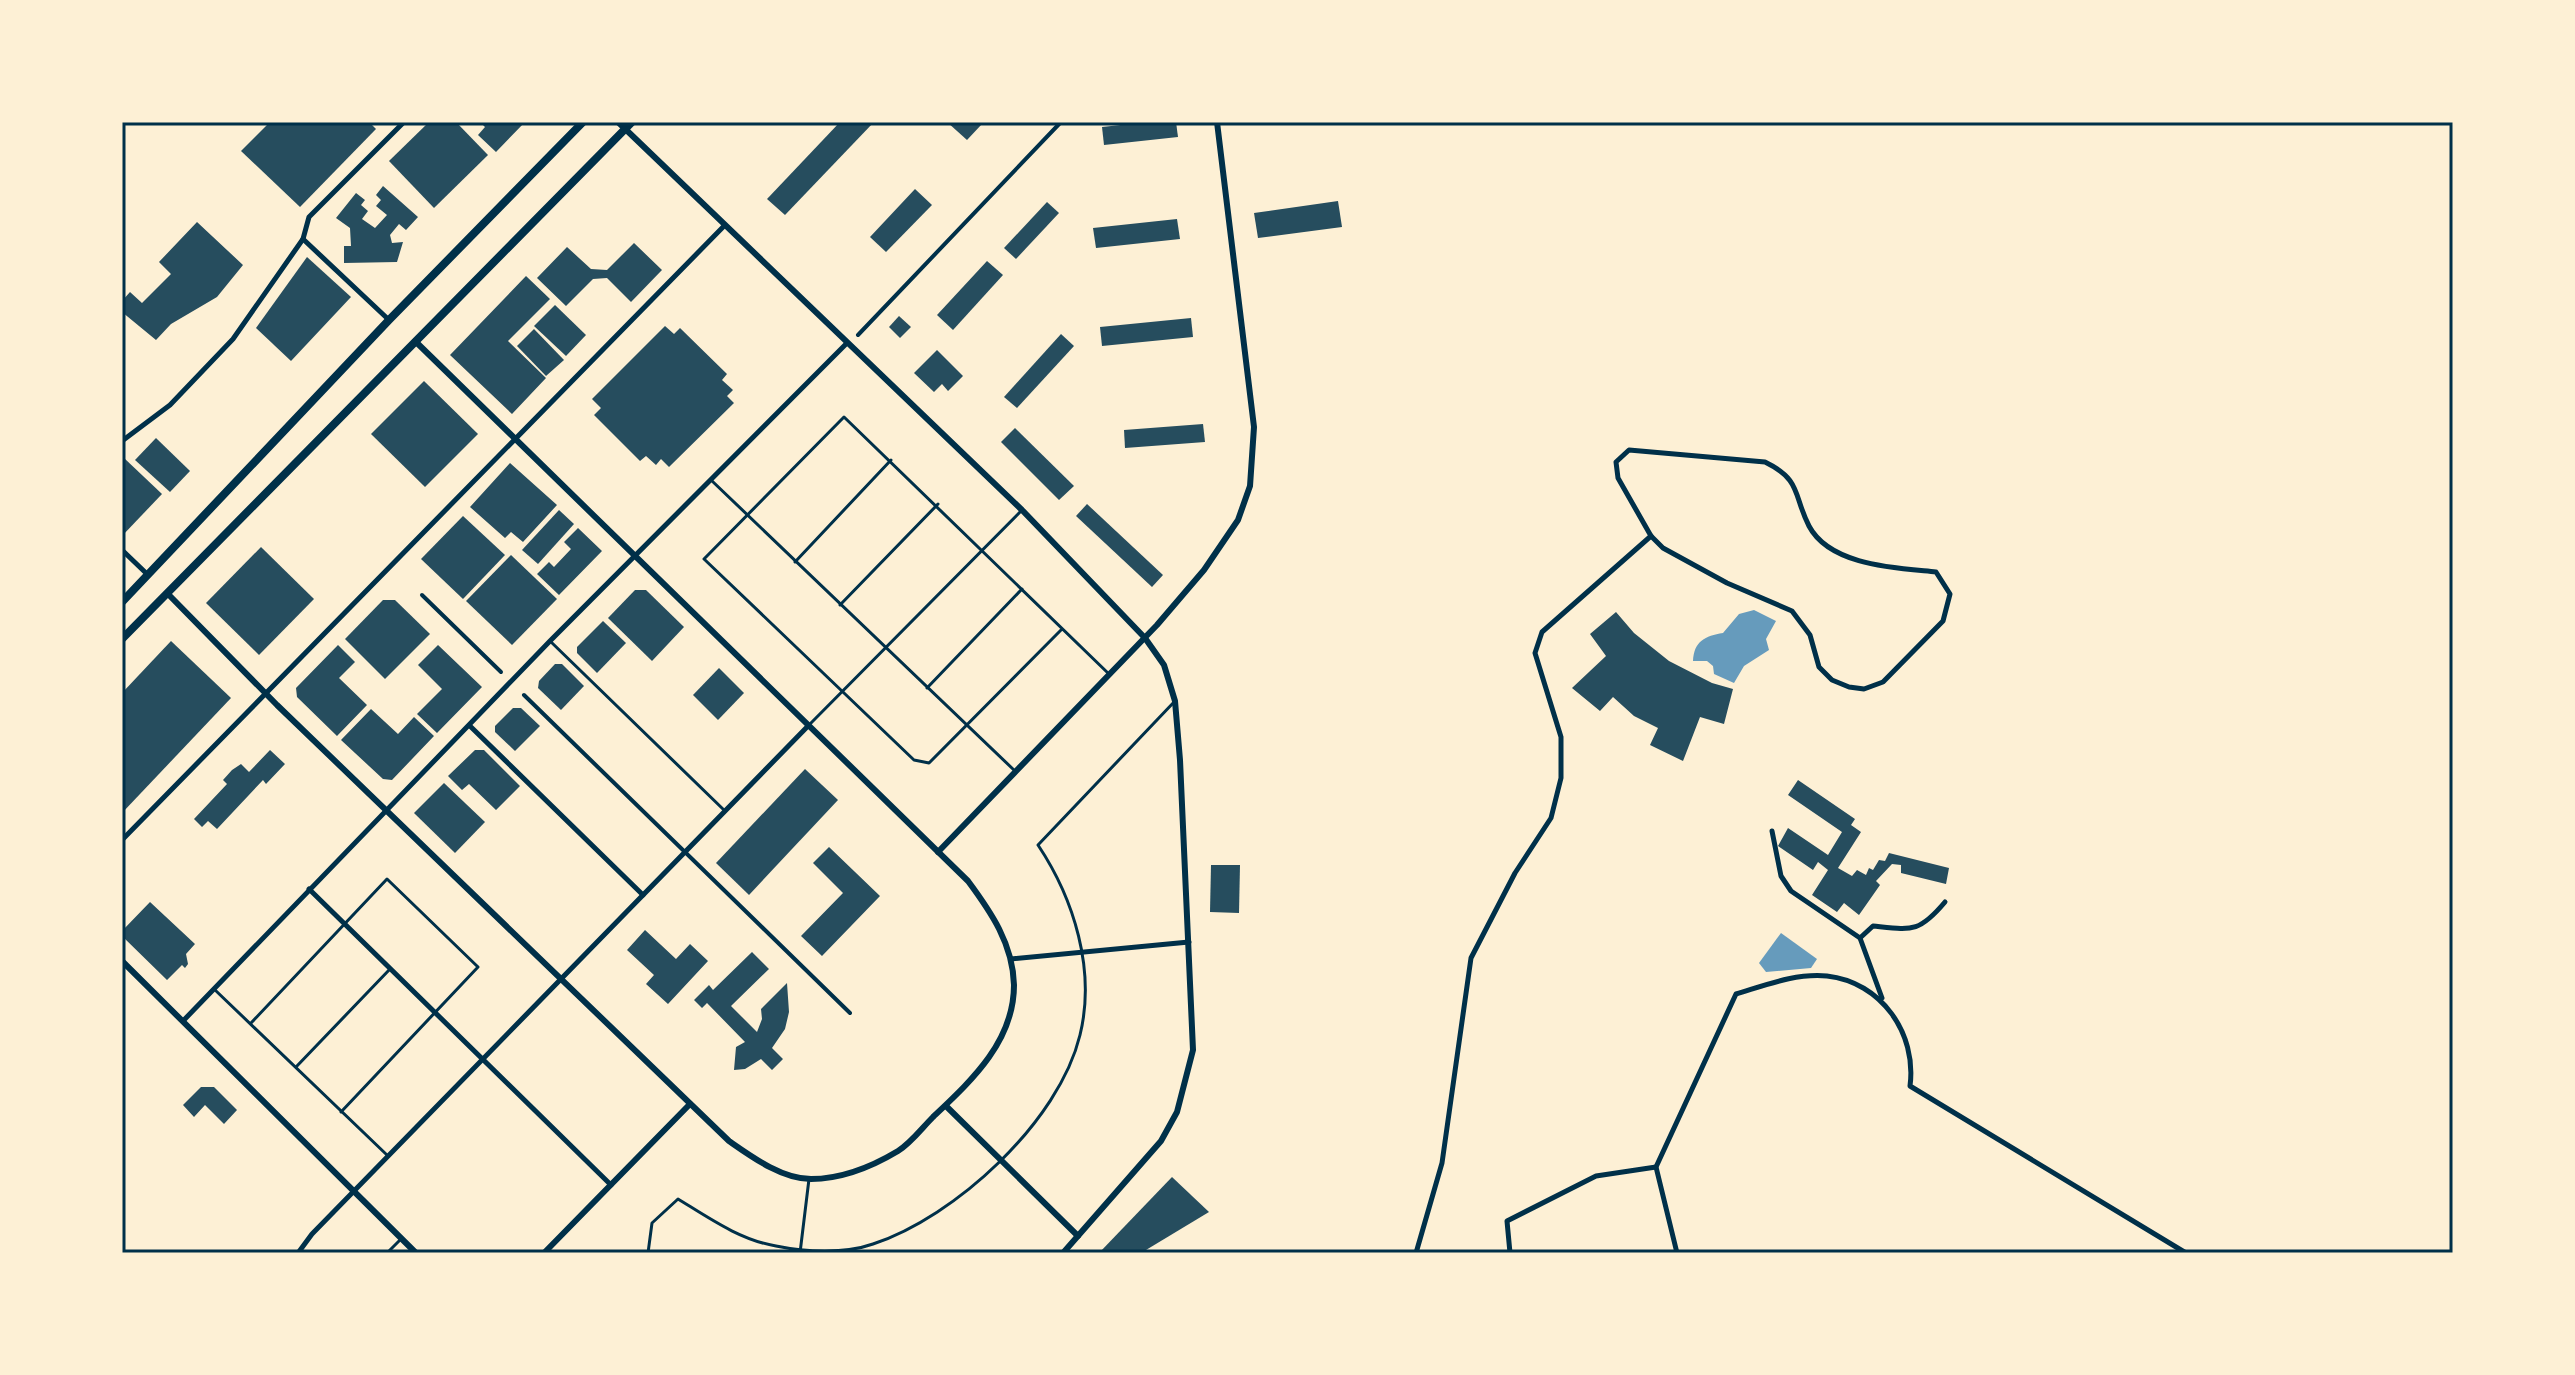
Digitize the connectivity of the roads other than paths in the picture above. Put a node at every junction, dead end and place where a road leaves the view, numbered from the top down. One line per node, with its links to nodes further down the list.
1 (404, 122): 7 (street)
2 (583, 122): 8 (main road)
3 (1061, 122): 9 (street)
4 (1217, 122): 31 (street)
5 (625, 124): 6 (street); 10 (main road)
6 (724, 226): 11 (street); 12 (street)
7 (303, 239): 8 (street); 13 (street)
8 (389, 320): 24 (main road)
9 (858, 335)
10 (415, 341): 12 (street); 26 (main road)
11 (846, 344): 15 (street); 17 (street)
12 (513, 439): 22 (street); 39 (street)
13 (122, 441)
14 (891, 460): 16 (lane); 18 (lane); 23 (lane)
15 (711, 480): 18 (lane); 22 (street)
16 (938, 504): 21 (lane); 29 (lane)
17 (1022, 510): 21 (lane); 31 (street)
18 (747, 516): 23 (lane); 38 (lane)
19 (1651, 536): 19 (street); 89 (street)
20 (122, 550): 24 (street)
21 (981, 550): 25 (lane); 34 (lane)
22 (634, 558): 33 (street); 42 (street)
23 (795, 562): 29 (lane)
24 (148, 575): 28 (main road)
25 (1022, 589): 30 (lane); 37 (lane)
26 (169, 595): 32 (main road); 39 (street)
27 (422, 595): 35 (street)
28 (122, 602)
29 (840, 605): 34 (lane)
30 (1062, 629): 36 (lane); 43 (lane)
31 (1145, 638): 36 (street); 41 (street)
32 (122, 639)
33 (550, 641): 44 (street); 47 (lane)
34 (885, 647): 37 (lane); 38 (lane)
35 (501, 672)
36 (1110, 675): 45 (street)
37 (927, 688): 43 (lane)
38 (844, 689): 42 (lane); 43 (lane)
39 (266, 693): 46 (street); 49 (street)
40 (524, 695): 50 (street)
41 (1175, 701): 57 (street); 58 (lane)
42 (808, 726): 47 (street); 51 (street)
43 (968, 726): 45 (lane)
44 (471, 727): 46 (street); 53 (street)
45 (1017, 774): 51 (street)
46 (387, 811): 52 (street); 62 (street)
47 (725, 811): 50 (street)
48 (1772, 831): 56 (street)
49 (122, 840)
50 (685, 852): 53 (street); 66 (street)
51 (938, 852): 59 (street)
52 (309, 889): 55 (street); 63 (street)
53 (643, 895): 62 (street)
54 (1945, 902): 56 (street)
55 (345, 924): 61 (street); 65 (lane); 68 (lane)
56 (1860, 938): 64 (street)
57 (1191, 942): 58 (street); 80 (street)
58 (1082, 954): 59 (street); 75 (lane)
59 (1011, 959): 72 (street)
60 (122, 961): 67 (street)
61 (390, 969): 65 (street); 70 (lane)
62 (561, 979): 69 (street); 71 (street)
63 (214, 989): 67 (street); 68 (lane)
64 (1882, 999): 76 (street); 92 (street)
65 (434, 1013): 69 (street); 73 (lane)
66 (850, 1013)
67 (183, 1021): 79 (street)
68 (251, 1023): 70 (lane)
69 (483, 1060): 74 (street); 78 (street)
70 (296, 1067): 73 (lane)
71 (690, 1104): 77 (street); 78 (street)
72 (946, 1106): 75 (street); 77 (street)
73 (341, 1112): 74 (lane)
74 (389, 1157): 79 (street)
75 (1000, 1160): 80 (street); 82 (lane)
76 (1656, 1167): 90 (street); 91 (street)
77 (809, 1179): 82 (lane)
78 (611, 1185): 86 (street)
79 (356, 1191): 81 (street); 83 (street)
80 (1078, 1236): 88 (street)
81 (401, 1239): 84 (lane); 85 (street)
82 (801, 1251): 87 (lane)
83 (298, 1253)
84 (387, 1253)
85 (416, 1253)
86 (544, 1253)
87 (648, 1253)
88 (1063, 1253)
89 (1416, 1253)
90 (1510, 1253)
91 (1677, 1253)
92 (2186, 1253)

